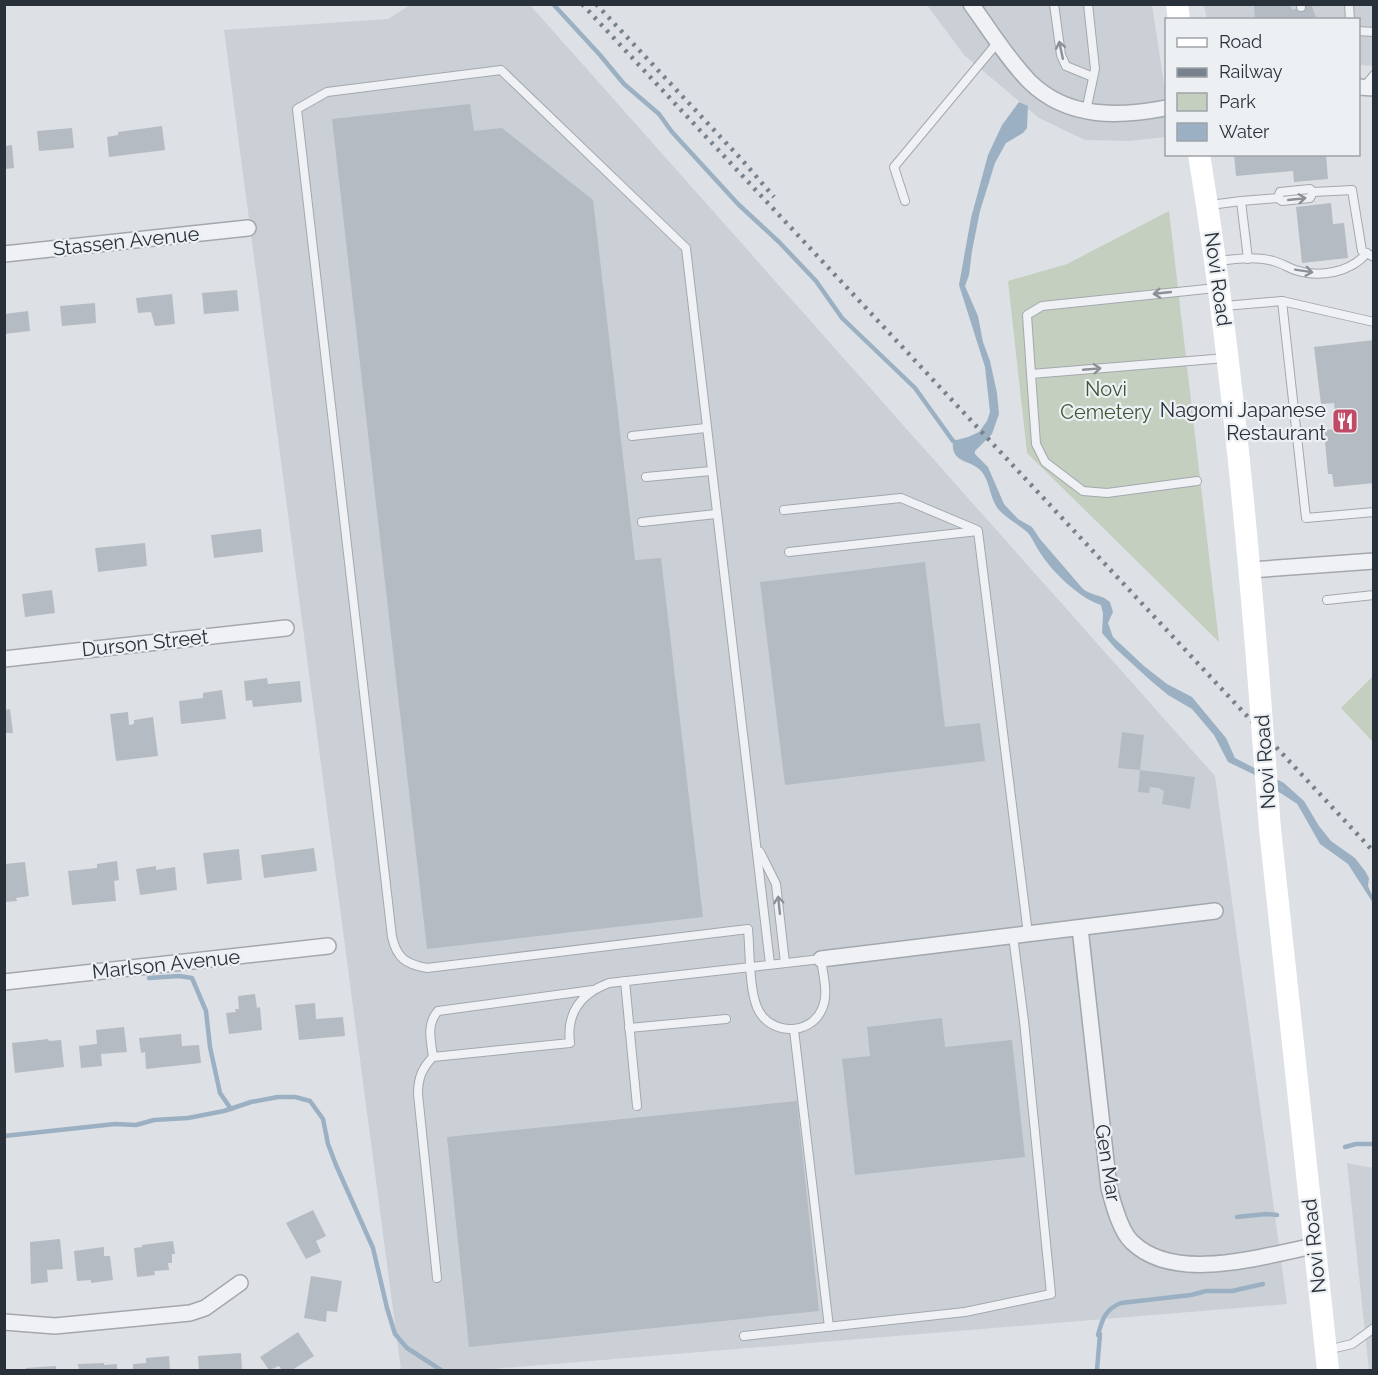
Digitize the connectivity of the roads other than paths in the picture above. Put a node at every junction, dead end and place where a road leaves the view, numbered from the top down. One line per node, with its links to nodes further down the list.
1 (971, 4): 4 (street)
2 (1054, 4): 6 (lane, one-way to 2)
3 (1088, 4): 6 (lane)
4 (998, 42): 9 (street); 11 (lane)
5 (1374, 75): 7 (lane)
6 (1093, 77): 9 (lane)
7 (1365, 88)
8 (1165, 108): 9 (street)
9 (1086, 111)
10 (1199, 156): 13 (main road, Novi Road)
11 (905, 201)
12 (1241, 201): 13 (lane); 16 (lane); 17 (lane)
13 (1208, 205): 18 (main road, Novi Road)
14 (248, 228): 15 (street, Stassen Avenue)
15 (4, 254)
16 (1370, 255): 17 (lane, one-way to 16)
17 (1248, 259): 18 (lane)
18 (1216, 261): 19 (main road, Novi Road)
19 (1221, 297): 20 (lane); 22 (main road, Novi Road); 23 (lane, one-way to 23)
20 (1282, 301): 21 (lane); 30 (lane)
21 (1374, 322)
22 (1228, 358): 23 (lane, one-way to 22); 36 (main road, Novi Road)
23 (1031, 374): 28 (lane)
24 (706, 428): 25 (lane); 26 (lane); 49 (lane)
25 (632, 436)
26 (711, 471): 27 (lane); 31 (lane)
27 (646, 477)
28 (1197, 481)
29 (784, 510): 33 (lane)
30 (1374, 512)
31 (716, 514): 32 (lane); 41 (lane)
32 (642, 522)
33 (978, 531): 34 (lane); 44 (lane)
34 (789, 552)
35 (1374, 561): 36 (street)
36 (1250, 570): 58 (main road, Novi Road, bridge)
37 (1374, 595): 38 (lane)
38 (1327, 600)
39 (286, 628): 40 (street, Durson Street)
40 (4, 659)
41 (758, 847): 47 (lane, one-way to 41); 48 (lane)
42 (1215, 911): 43 (street)
43 (1080, 928): 44 (street); 58 (street, Gen Mar)
44 (1021, 935): 46 (street); 62 (lane)
45 (328, 946): 51 (street, Marlson Avenue)
46 (821, 959): 47 (lane); 55 (lane)
47 (785, 963): 48 (lane)
48 (770, 964): 49 (lane)
49 (751, 967): 50 (lane); 55 (lane)
50 (625, 981): 52 (lane); 54 (lane)
51 (4, 982)
52 (593, 990): 56 (lane); 56 (lane)
53 (726, 1019): 54 (lane)
54 (629, 1028): 57 (lane)
55 (794, 1030): 62 (lane)
56 (433, 1057): 59 (lane)
57 (637, 1106)
58 (1314, 1246): 65 (main road, Novi Road)
59 (437, 1278)
60 (240, 1283): 61 (street)
61 (4, 1322)
62 (829, 1327): 64 (lane)
63 (1374, 1328): 65 (lane)
64 (744, 1336)
65 (1327, 1360)

